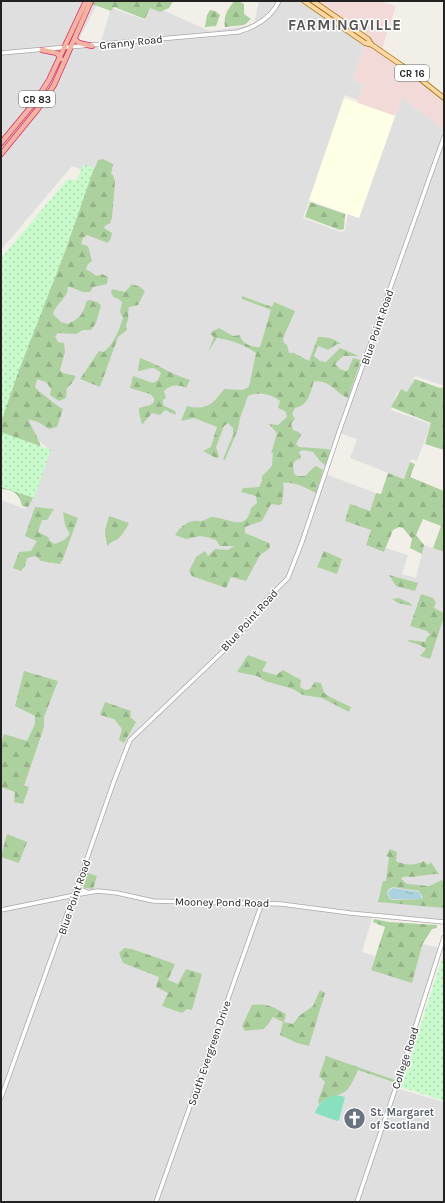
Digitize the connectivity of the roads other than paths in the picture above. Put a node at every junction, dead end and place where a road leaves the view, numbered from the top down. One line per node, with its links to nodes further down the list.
1 (86, 1): 9 (highway, CR 83)
2 (91, 1): 6 (highway, CR 83)
3 (279, 1): 8 (street, Granny Road)
4 (304, 1): 7 (main road, CR 16)
5 (313, 1): 7 (main road, CR 16)
6 (75, 39): 8 (highway); 10 (highway, CR 83)
7 (372, 44): 14 (main road, CR 16)
8 (92, 46): 10 (street, Granny Road)
9 (65, 48): 10 (street, Granny Road); 11 (street, Granny Road); 13 (highway, CR 83)
10 (71, 48): 17 (highway, CR 83)
11 (42, 50): 12 (street, Granny Road); 13 (highway)
12 (1, 53)
13 (60, 59): 16 (highway, CR 83)
14 (444, 98)
15 (444, 137): 18 (street, Blue Point Road)
16 (1, 143)
17 (1, 154)
18 (78, 884): 19 (street); 20 (street, Blue Point Road)
19 (88, 892): 20 (street, Mooney Pond Road); 22 (street, Mooney Pond Road)
20 (74, 895): 21 (street, Mooney Pond Road); 23 (street, Blue Point Road)
21 (63, 898): 23 (street); 24 (street, Mooney Pond Road)
22 (262, 903): 25 (street, Mooney Pond Road); 28 (street, South Evergreen Drive)
23 (71, 904): 27 (street, Blue Point Road)
24 (1, 910)
25 (444, 922)
26 (444, 937): 29 (street, College Road)
27 (1, 1098)
28 (156, 1202)
29 (357, 1202)

